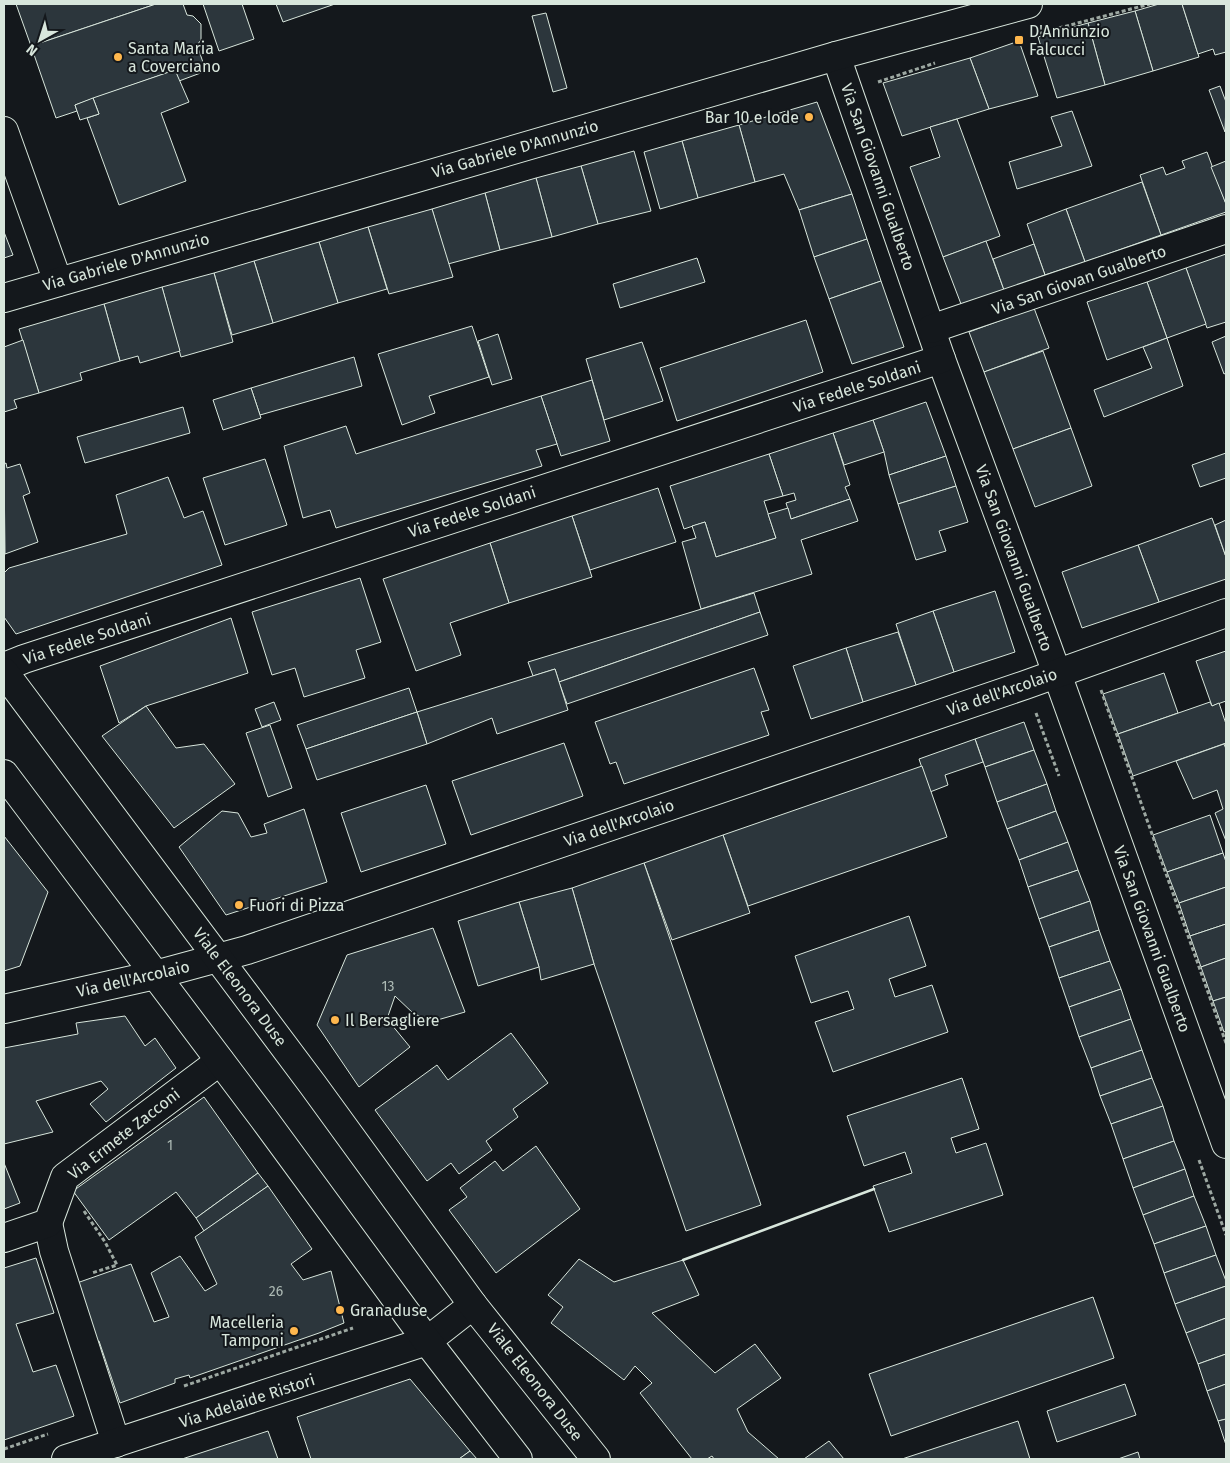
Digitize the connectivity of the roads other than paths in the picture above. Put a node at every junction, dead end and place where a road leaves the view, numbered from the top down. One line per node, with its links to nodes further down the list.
1 (1028, 4): 2 (street, Via Gabriele D'Annunzio)
2 (836, 56): 5 (street, Via Gabriele D'Annunzio); 7 (street, Via San Giovanni Gualberto)
3 (4, 131): 5 (street)
4 (1226, 229): 7 (street, Via San Giovan Gualberto)
5 (58, 282): 6 (street, Via Gabriele D'Annunzio)
6 (4, 298)
7 (931, 329): 8 (street, Via San Giovanni Gualberto)
8 (941, 359): 10 (street, Via Fedele Soldani); 12 (street, Via San Giovanni Gualberto)
9 (1226, 613): 12 (street, Via dell'Arcolaio)
10 (4, 667)
11 (4, 672): 14 (street, Viale Eleonora Duse)
12 (1057, 673): 14 (street, Via dell'Arcolaio); 18 (street, Via San Giovanni Gualberto)
13 (4, 774): 15 (street)
14 (218, 958): 15 (street, Via dell'Arcolaio); 21 (street, Viale Eleonora Duse)
15 (155, 975): 16 (street, Via dell'Arcolaio); 17 (street)
16 (4, 1009)
17 (220, 1061): 19 (street, Via Ermete Zacconi); 22 (street)
18 (1226, 1144)
19 (48, 1222): 20 (street); 23 (street)
20 (4, 1238)
21 (474, 1305): 22 (street); 26 (street, Viale Eleonora Duse)
22 (427, 1341): 23 (street, Via Adelaide Ristori); 25 (street)
23 (116, 1443): 24 (street, Via Adelaide Ristori)
24 (66, 1459)
25 (518, 1459)
26 (596, 1459)

